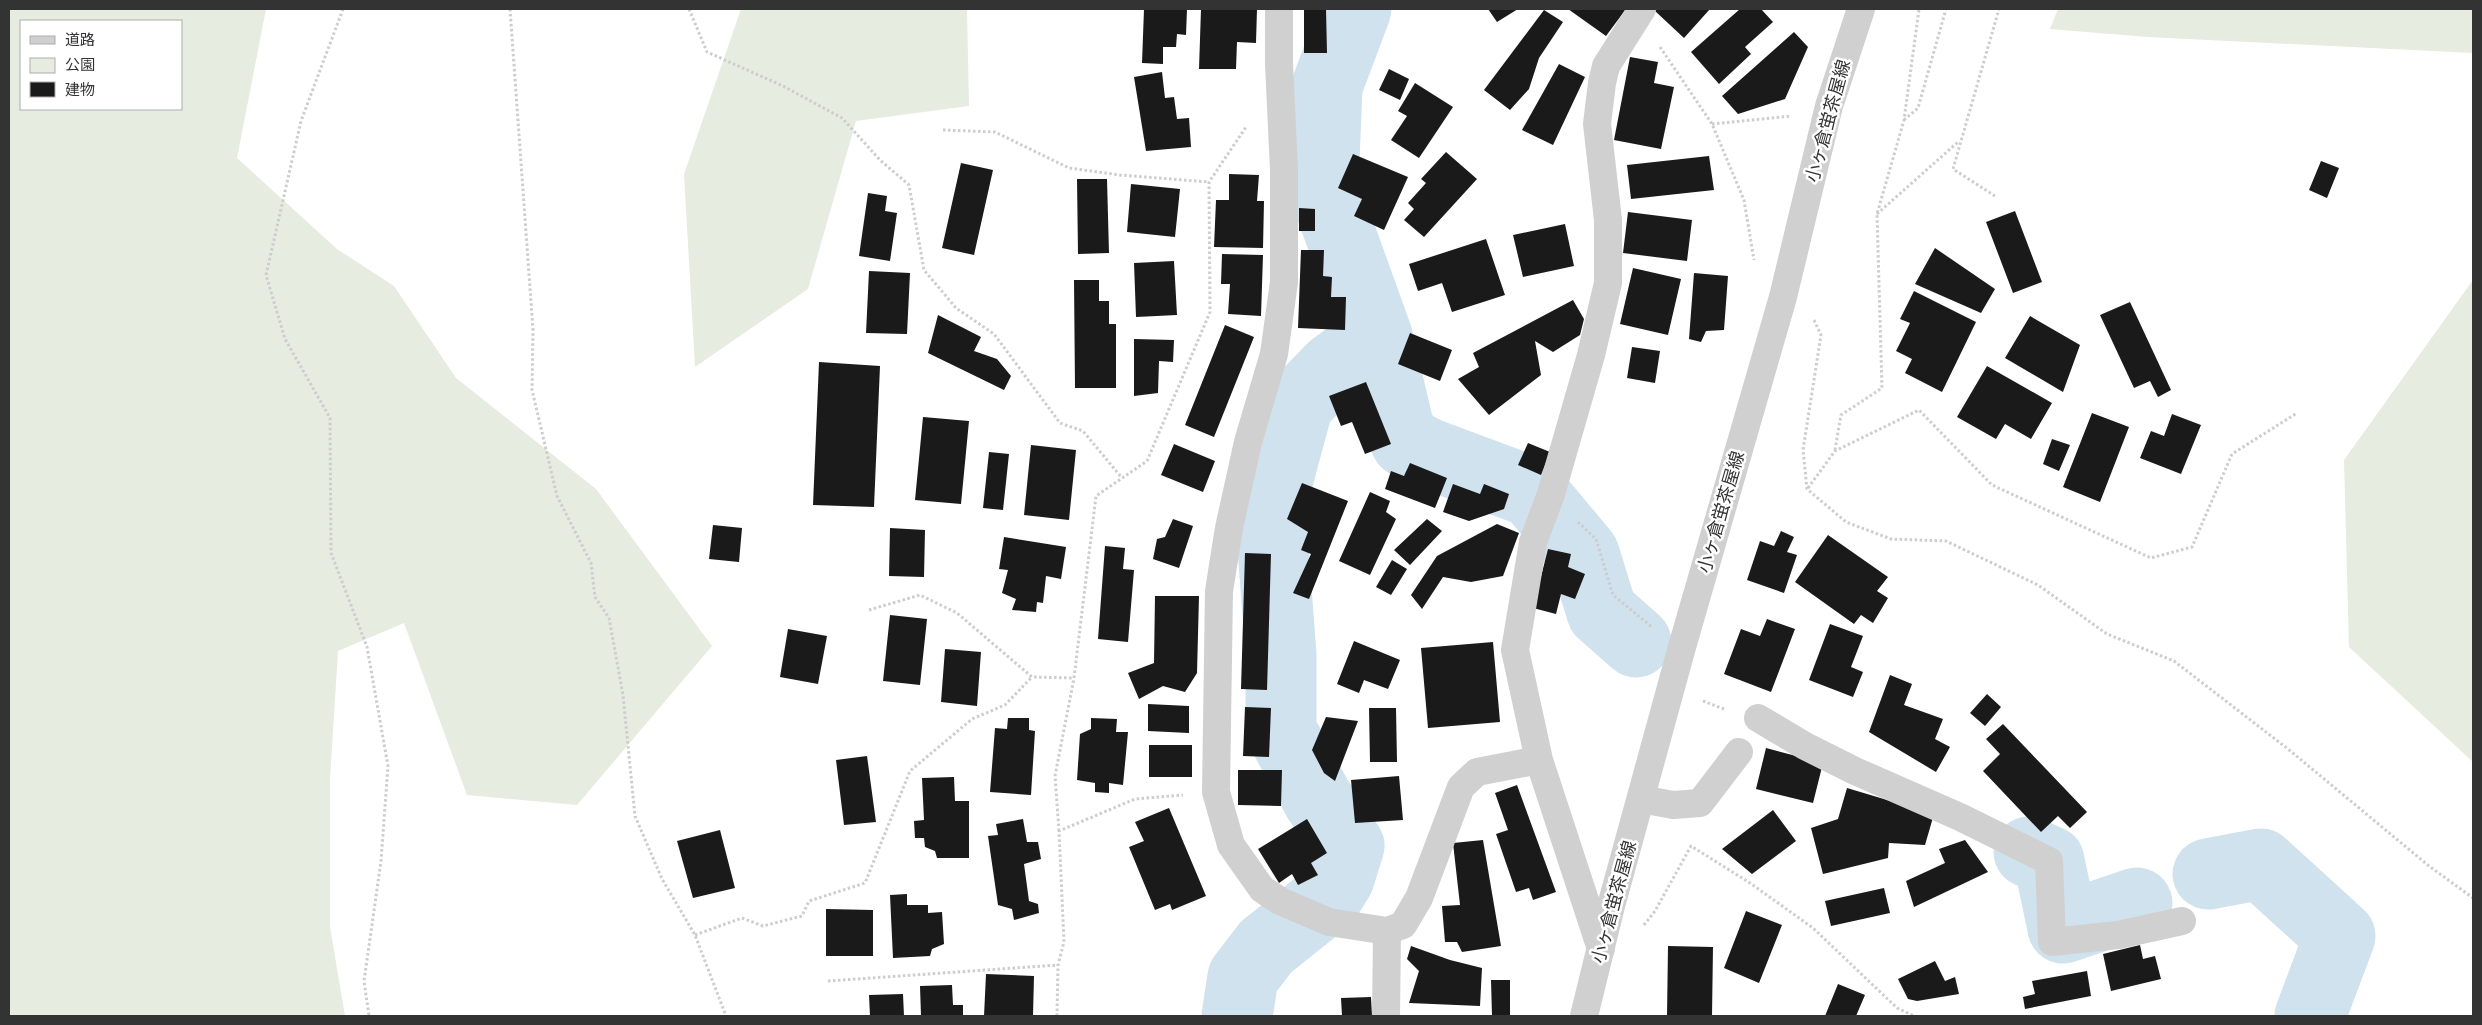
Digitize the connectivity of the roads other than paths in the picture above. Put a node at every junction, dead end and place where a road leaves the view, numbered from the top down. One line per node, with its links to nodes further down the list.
1 (1279, 9): 9 (street)
2 (1861, 9): 7 (street, 小ヶ倉蛍茶屋線)
3 (1640, 14): 6 (street)
4 (1758, 718): 8 (street)
5 (1739, 752): 7 (street)
6 (1539, 760): 9 (street); 10 (street)
7 (1641, 799): 10 (street, 小ヶ倉蛍茶屋線)
8 (2182, 921)
9 (1387, 931): 11 (street)
10 (1601, 949): 12 (street, 小ヶ倉蛍茶屋線)
11 (1386, 1016)
12 (1584, 1016)

